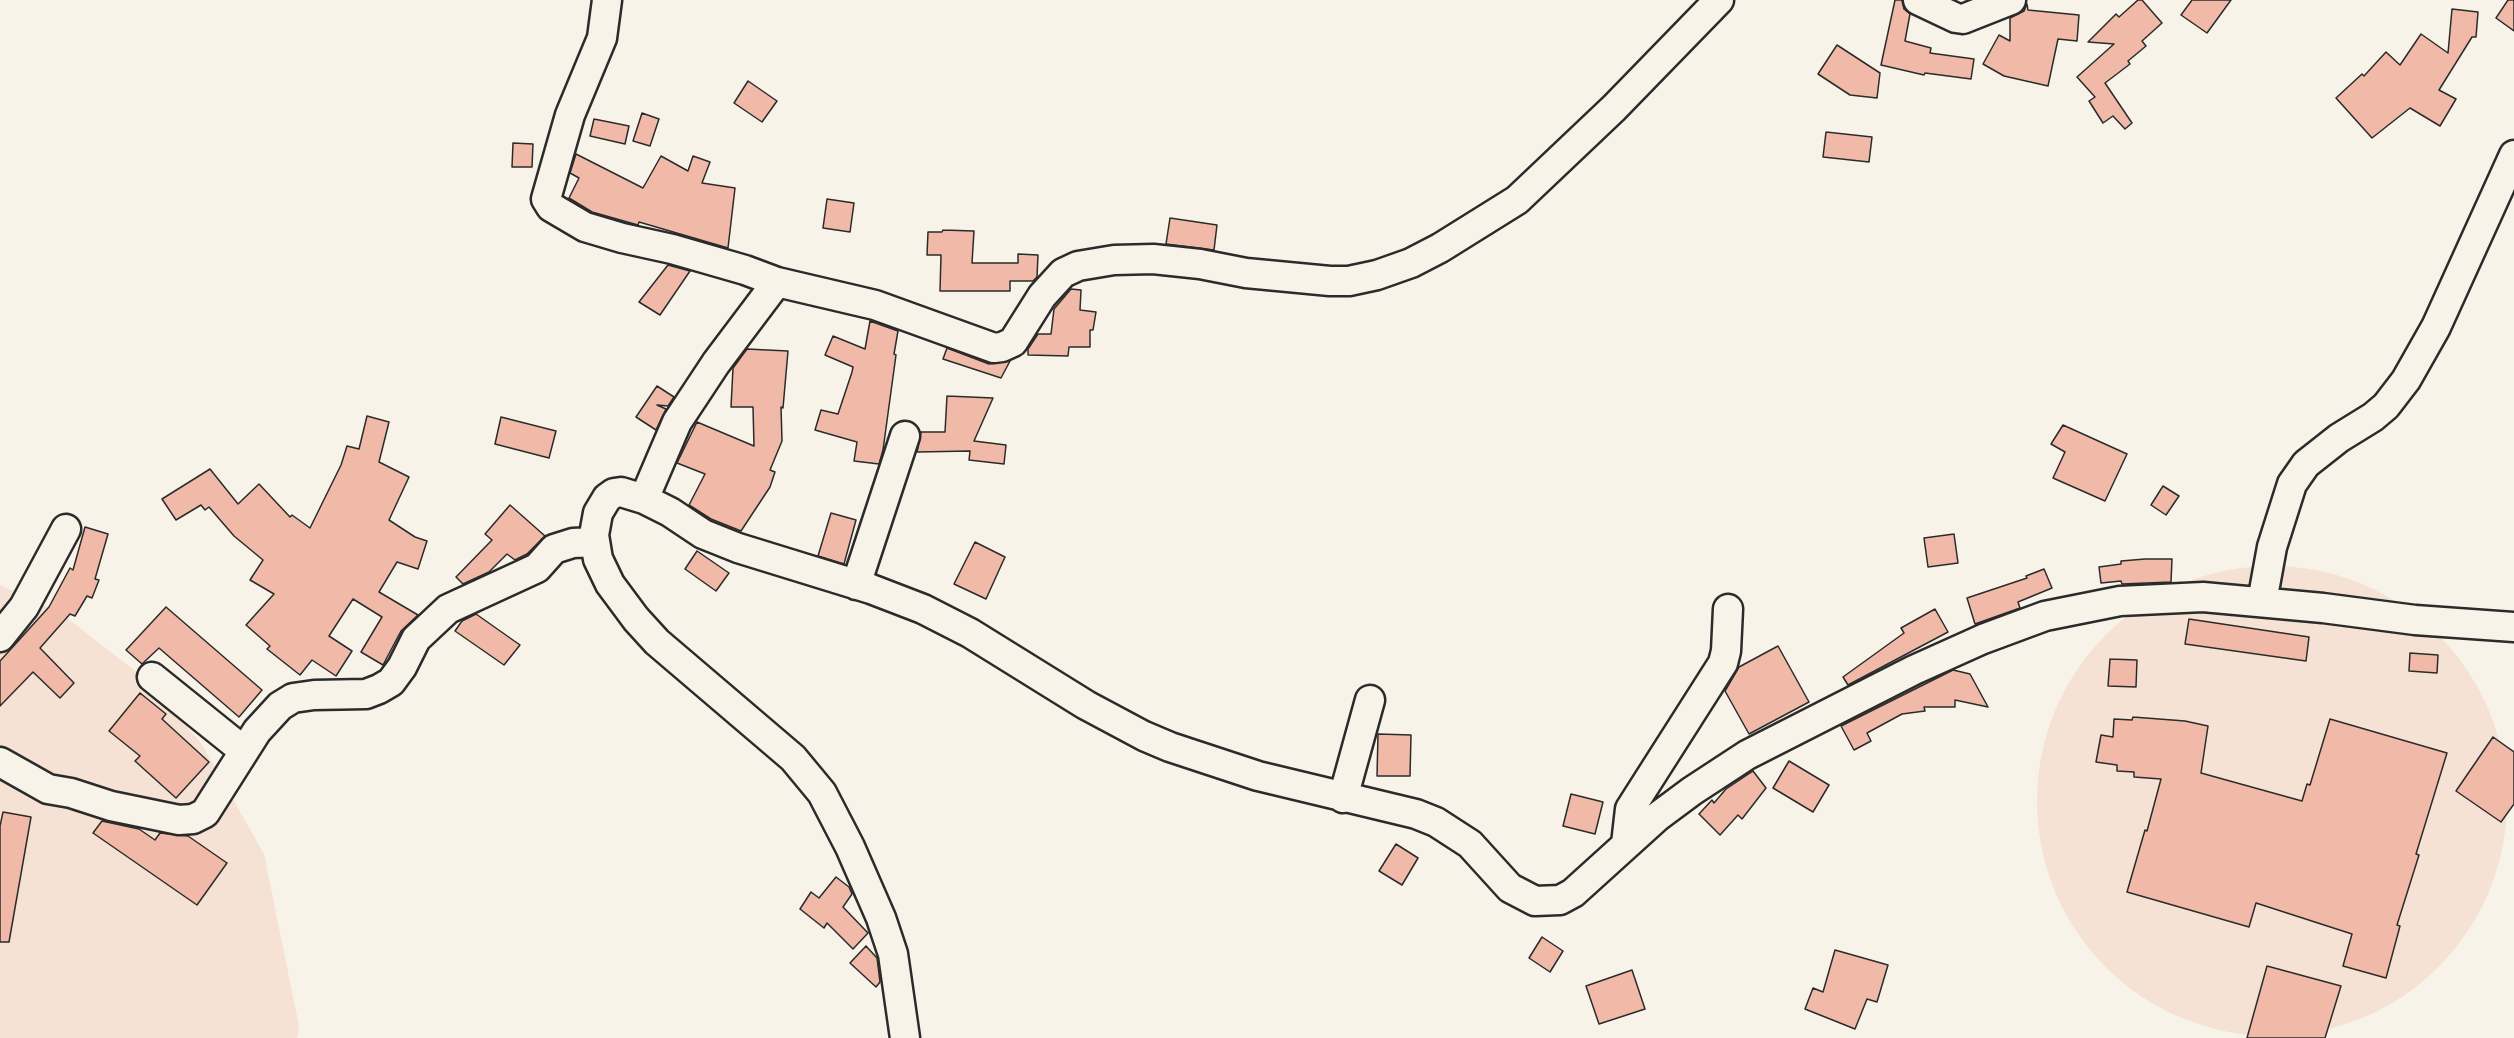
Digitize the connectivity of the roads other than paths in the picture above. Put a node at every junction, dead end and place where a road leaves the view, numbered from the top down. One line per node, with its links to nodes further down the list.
1 (607, 0): 6 (street)
2 (1719, 0): 6 (street)
3 (1918, 0): 4 (street)
4 (2011, 0)
5 (2514, 155): 12 (street)
6 (777, 282): 8 (street)
7 (905, 436): 11 (street)
8 (644, 499): 10 (street); 11 (street)
9 (66, 530): 15 (street)
10 (594, 542): 18 (street); 24 (street)
11 (856, 585): 22 (street)
12 (2262, 602): 14 (street); 23 (street)
13 (1728, 609): 23 (street)
14 (2514, 627)
15 (0, 638)
16 (152, 677): 18 (street)
17 (1370, 700): 22 (street)
18 (244, 751): 21 (street)
19 (0, 762): 21 (street)
20 (0, 779): 21 (street)
21 (48, 789)
22 (1343, 798): 23 (street)
23 (1626, 844)
24 (905, 1038)

